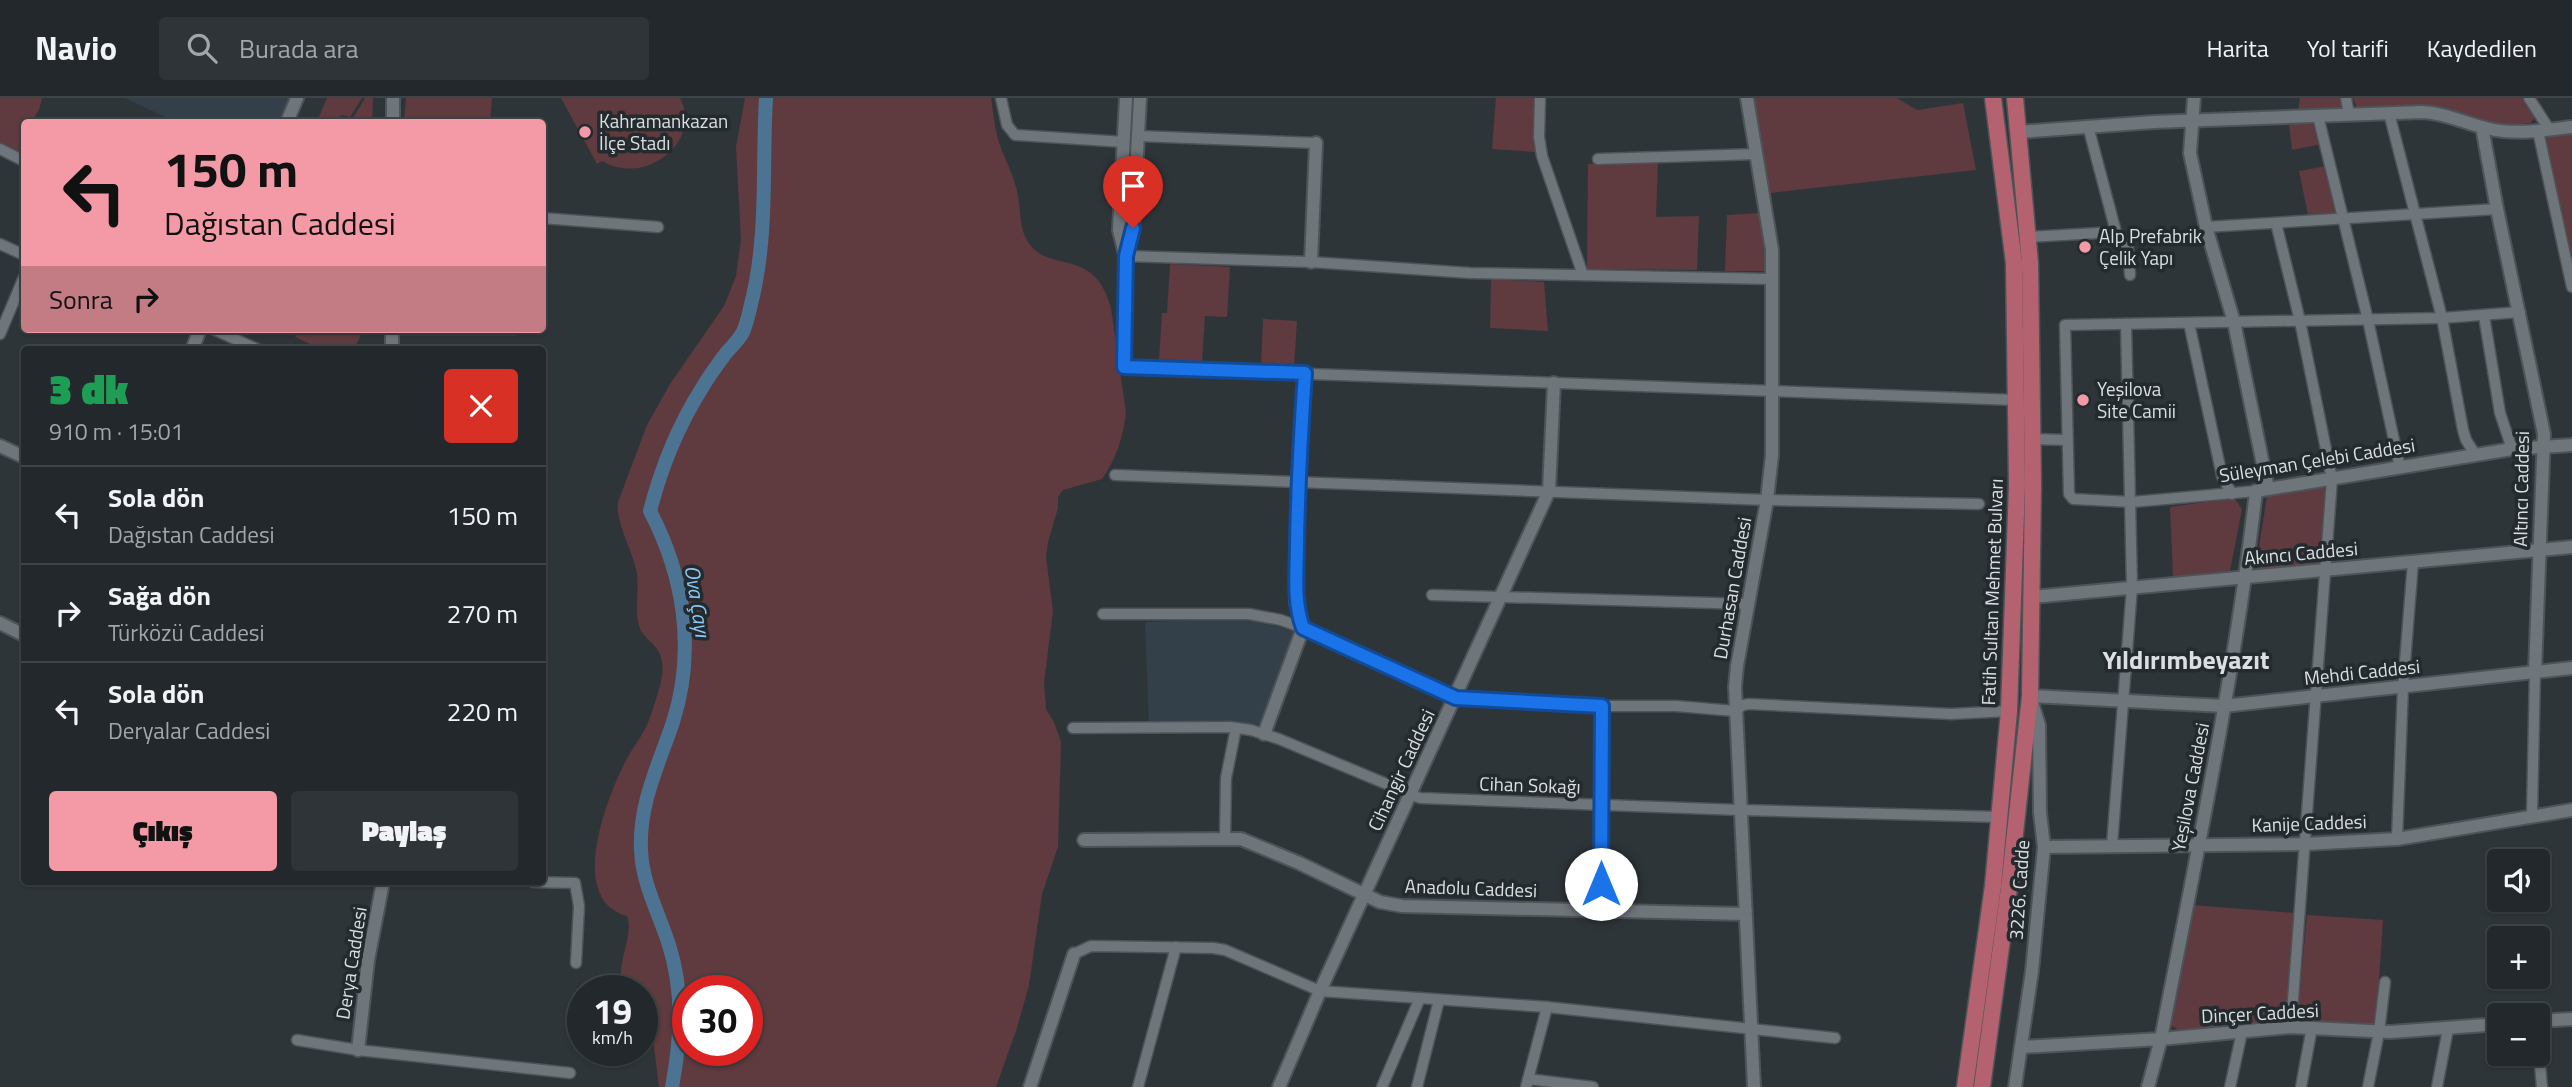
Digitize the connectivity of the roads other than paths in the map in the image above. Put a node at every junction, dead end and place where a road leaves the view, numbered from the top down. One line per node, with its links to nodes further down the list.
1 (297, 98): 16 (street)
2 (393, 98): 17 (street)
3 (1001, 98): 25 (street)
4 (1126, 98): 25 (street)
5 (1140, 98): 24 (street)
6 (1540, 98): 44 (street)
7 (1747, 98): 28 (street, Durhasan Caddesi)
8 (1993, 98): 64 (highway, Fatih Sultan Mehmet Bulvarı)
9 (2015, 98): 23 (highway, Fatih Sultan Mehmet Bulvarı)
10 (2194, 98): 18 (street, Yeşilova Caddesi)
11 (2346, 98): 14 (street)
12 (2529, 98): 22 (street)
13 (2389, 113): 14 (street); 20 (street); 32 (street)
14 (2349, 115): 15 (street)
15 (2318, 116): 18 (street); 34 (street)
16 (288, 119)
17 (393, 119)
18 (2192, 121): 19 (street); 37 (street, Yeşilova Caddesi)
19 (2088, 126): 23 (street); 38 (street)
20 (2482, 127): 22 (street); 31 (street, Altıncı Caddesi)
21 (2572, 127): 22 (street)
22 (2543, 130): 48 (street)
23 (2019, 132): 39 (highway, Fatih Sultan Mehmet Bulvarı)
24 (1138, 136): 26 (street); 42 (street)
25 (1124, 142): 42 (street)
26 (1316, 144): 43 (street)
27 (0, 149): 30 (street)
28 (1757, 154): 29 (street); 46 (street, Durhasan Caddesi)
29 (1598, 159)
30 (21, 160)
31 (2497, 209): 32 (street); 49 (street, Altıncı Caddesi)
32 (2415, 215): 34 (street); 51 (street)
33 (546, 218): 36 (street)
34 (2344, 219): 35 (street); 52 (street)
35 (2276, 223): 37 (street); 53 (street)
36 (658, 227)
37 (2206, 227): 54 (street, Yeşilova Caddesi)
38 (2116, 232): 39 (street); 45 (street)
39 (2028, 237): 65 (highway, Fatih Sultan Mehmet Bulvarı)
40 (0, 244): 41 (street)
41 (21, 254)
42 (1126, 256): 43 (street); 60 (street)
43 (1311, 262): 44 (street)
44 (1583, 275): 46 (street)
45 (2130, 275)
46 (1772, 279): 63 (street, Durhasan Caddesi)
47 (21, 284): 58 (street)
48 (2572, 286)
49 (2520, 312): 50 (street); 69 (street, Altıncı Caddesi)
50 (2484, 316): 51 (street); 70 (street)
51 (2442, 318): 52 (street); 71 (street)
52 (2368, 320): 53 (street); 73 (street)
53 (2300, 321): 54 (street); 75 (street)
54 (2234, 322): 55 (street); 77 (street, Yeşilova Caddesi)
55 (2189, 323): 56 (street); 79 (street)
56 (2126, 324): 66 (street); 81 (street)
57 (214, 333): 59 (street)
58 (0, 334)
59 (248, 346)
60 (1124, 367): 61 (street)
61 (1305, 373): 62 (street); 76 (street)
62 (1554, 383): 63 (street); 78 (street, Cihangir Caddesi)
63 (1770, 392): 64 (street); 80 (street, Durhasan Caddesi)
64 (2016, 400): 107 (highway, Fatih Sultan Mehmet Bulvarı)
65 (2033, 439): 66 (street); 91 (highway, Fatih Sultan Mehmet Bulvarı)
66 (2067, 440): 81 (street, Süleyman Çelebi Caddesi)
67 (2572, 445): 69 (street, Süleyman Çelebi Caddesi)
68 (0, 446): 72 (street)
69 (2546, 446): 70 (street, Süleyman Çelebi Caddesi); 84 (street, Altıncı Caddesi)
70 (2512, 449): 71 (street, Süleyman Çelebi Caddesi)
71 (2475, 454): 73 (street, Süleyman Çelebi Caddesi)
72 (21, 456)
73 (2400, 468): 75 (street, Süleyman Çelebi Caddesi)
74 (1115, 475): 76 (street)
75 (2332, 479): 77 (street, Süleyman Çelebi Caddesi); 86 (street)
76 (1298, 482): 78 (street); 95 (street)
77 (2262, 490): 79 (street, Süleyman Çelebi Caddesi); 87 (street, Yeşilova Caddesi)
78 (1549, 491): 80 (street); 90 (street, Cihangir Caddesi)
79 (2232, 494): 81 (street, Süleyman Çelebi Caddesi)
80 (1767, 499): 82 (street); 92 (street, Durhasan Caddesi)
81 (2132, 502): 88 (street)
82 (1979, 504)
83 (2572, 547): 84 (street, Akıncı Caddesi)
84 (2539, 548): 85 (street, Akıncı Caddesi); 98 (street, Altıncı Caddesi)
85 (2413, 562): 86 (street, Akıncı Caddesi); 99 (street)
86 (2325, 571): 87 (street, Akıncı Caddesi); 101 (street)
87 (2246, 577): 88 (street, Akıncı Caddesi); 105 (street, Yeşilova Caddesi)
88 (2132, 587): 91 (street, Akıncı Caddesi); 103 (street)
89 (1432, 594): 90 (street)
90 (1501, 597): 92 (street); 102 (street, Cihangir Caddesi)
91 (2032, 597): 100 (highway, Fatih Sultan Mehmet Bulvarı)
92 (1749, 604): 106 (street, Durhasan Caddesi)
93 (1103, 614): 95 (street)
94 (0, 623): 96 (street)
95 (1303, 628): 102 (street); 110 (street)
96 (21, 634)
97 (2572, 668): 98 (street, Mehdi Caddesi)
98 (2535, 671): 99 (street, Mehdi Caddesi); 115 (street, Altıncı Caddesi)
99 (2403, 687): 101 (street, Mehdi Caddesi); 118 (street)
100 (2030, 696): 103 (street, Mehdi Caddesi); 123 (street, 3226. Cadde); 162 (highway, Fatih Sultan Mehmet Bulvarı)
101 (2315, 697): 105 (street, Mehdi Caddesi); 120 (street)
102 (1456, 698): 104 (street); 111 (street, Cihangir Caddesi)
103 (2125, 702): 105 (street, Mehdi Caddesi); 121 (street)
104 (1602, 706): 106 (street); 112 (street)
105 (2224, 706): 122 (street, Yeşilova Caddesi)
106 (1735, 711): 107 (street); 113 (street, Durhasan Caddesi)
107 (2009, 711): 116 (highway, Fatih Sultan Mehmet Bulvarı)
108 (1073, 728): 109 (street, Cihan Sokağı)
109 (1236, 728): 110 (street, Cihan Sokağı); 117 (street)
110 (1264, 734): 111 (street, Cihan Sokağı)
111 (1410, 795): 112 (street, Cihan Sokağı); 126 (street, Cihangir Caddesi)
112 (1602, 804): 113 (street, Cihan Sokağı); 127 (street)
113 (1740, 810): 116 (street, Cihan Sokağı); 128 (street, Durhasan Caddesi)
114 (2572, 810): 115 (street, Kanije Caddesi)
115 (2532, 816): 118 (street, Kanije Caddesi)
116 (2000, 817): 161 (highway, Fatih Sultan Mehmet Bulvarı)
117 (1225, 839): 119 (street, Anadolu Caddesi); 126 (street, Anadolu Caddesi)
118 (2397, 839): 120 (street, Kanije Caddesi)
119 (1084, 840)
120 (2305, 844): 122 (street, Kanije Caddesi); 140 (street)
121 (2112, 845): 122 (street, Kanije Caddesi); 123 (street, Kanije Caddesi)
122 (2199, 845): 147 (street, Yeşilova Caddesi)
123 (2044, 848): 149 (street, 3226. Cadde)
124 (546, 882): 131 (street)
125 (382, 885): 150 (street, Derya Caddesi)
126 (1364, 895): 127 (street, Anadolu Caddesi); 133 (street, Cihangir Caddesi)
127 (1601, 911): 128 (street, Anadolu Caddesi)
128 (1745, 914): 143 (street, Durhasan Caddesi)
129 (1176, 947): 130 (street); 133 (street); 155 (street)
130 (1074, 954): 154 (street)
131 (576, 963)
132 (2385, 982): 145 (street)
133 (1320, 991): 134 (street); 156 (street, Cihangir Caddesi)
134 (1420, 998): 135 (street); 157 (street)
135 (1439, 999): 136 (street); 158 (street)
136 (1546, 1007): 143 (street); 153 (street)
137 (2572, 1019): 138 (street)
138 (2550, 1020)
139 (2487, 1025): 142 (street, Dinçer Caddesi)
140 (2291, 1027): 141 (street, Dinçer Caddesi); 144 (street, Dinçer Caddesi)
141 (2312, 1027): 145 (street, Dinçer Caddesi); 166 (street)
142 (2448, 1029): 145 (street, Dinçer Caddesi); 168 (street)
143 (1751, 1030): 146 (street); 160 (street, Durhasan Caddesi)
144 (2242, 1032): 147 (street, Dinçer Caddesi); 165 (street)
145 (2379, 1032): 167 (street)
146 (1835, 1038)
147 (2161, 1039): 149 (street, Dinçer Caddesi); 164 (street, Yeşilova Caddesi)
148 (297, 1040): 150 (street)
149 (2022, 1046): 163 (street, 3226. Cadde)
150 (358, 1050): 152 (street)
151 (2540, 1066): 169 (street)
152 (570, 1073)
153 (1527, 1083): 159 (street)
154 (1030, 1087)
155 (1138, 1087)
156 (1279, 1087)
157 (1382, 1087)
158 (1417, 1087)
159 (1593, 1087)
160 (1754, 1087)
161 (1965, 1087)
162 (1982, 1087)
163 (2015, 1087)
164 (2148, 1087)
165 (2230, 1087)
166 (2301, 1087)
167 (2368, 1087)
168 (2437, 1087)
169 (2542, 1087)

